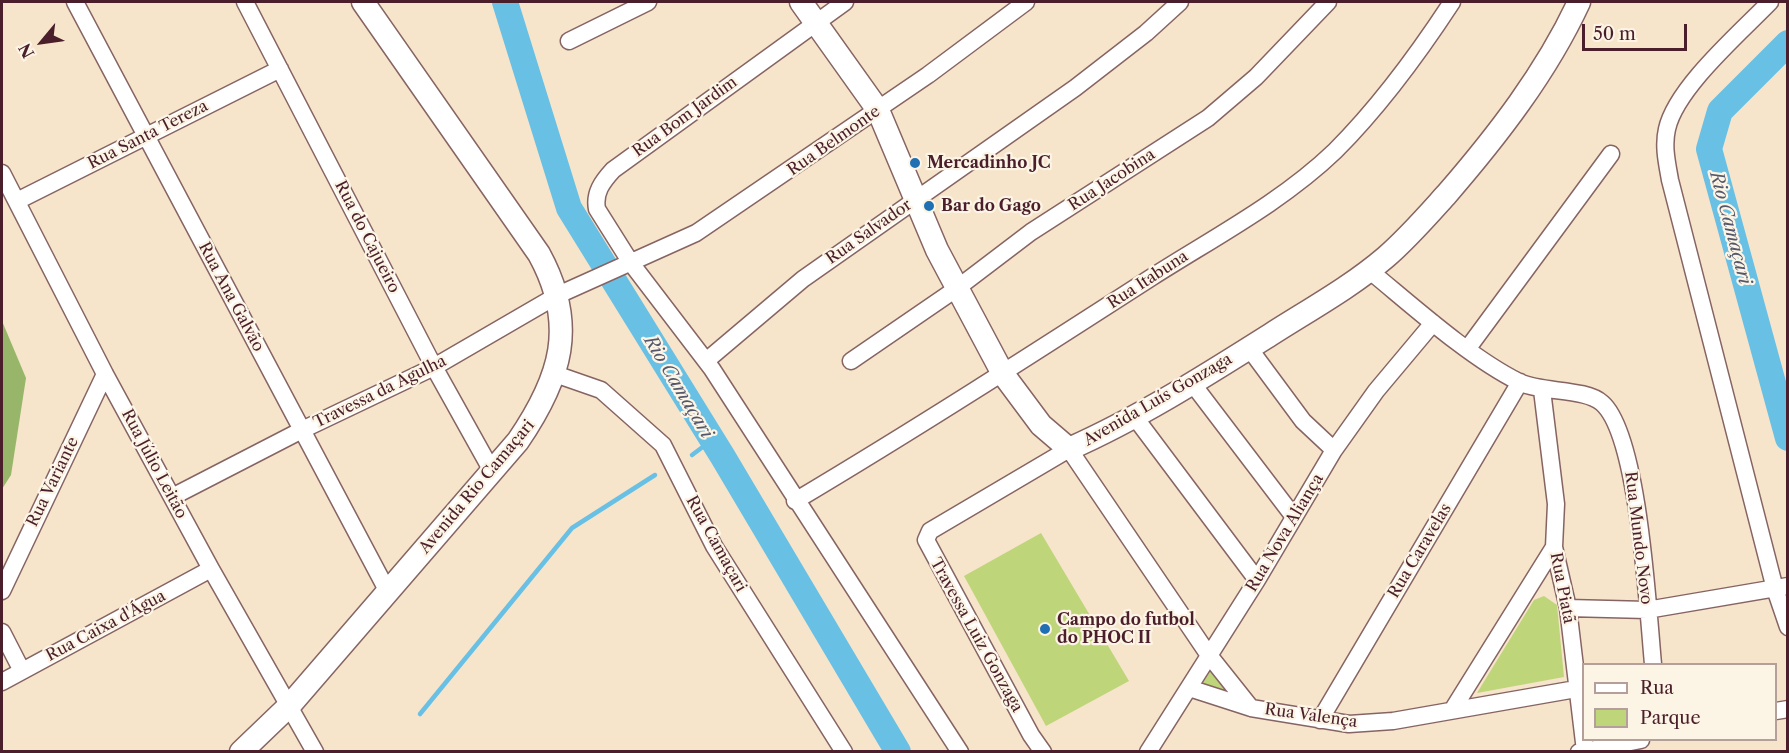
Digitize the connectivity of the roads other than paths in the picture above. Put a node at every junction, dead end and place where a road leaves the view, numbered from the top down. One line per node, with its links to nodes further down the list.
1 (75, 2): 17 (street, Rua Ana Galvão)
2 (244, 2): 15 (street, Rua do Cajueiro)
3 (363, 2): 25 (street, Avenida Rio Camaçari)
4 (648, 2): 14 (street)
5 (801, 2): 13 (street, Avenida Luís Gonzaga)
6 (845, 2): 13 (street, Rua Bom Jardim)
7 (1026, 2): 16 (street, Rua Belmonte)
8 (1180, 2): 20 (street, Rua Salvador)
9 (1328, 2): 24 (street, Rua Jacobina)
10 (1452, 2): 34 (street, Rua Itabuna)
11 (1579, 2): 23 (street, Avenida Luís Gonzaga)
12 (1770, 2): 49 (street)
13 (816, 21): 16 (street, Avenida Luís Gonzaga); 22 (street, Rua Bom Jardim)
14 (569, 41)
15 (280, 69): 17 (street, Rua Santa Tereza); 31 (street, Rua do Cajueiro)
16 (878, 110): 20 (street, Avenida Luís Gonzaga); 22 (street, Rua Belmonte)
17 (145, 136): 21 (street, Rua Santa Tereza); 39 (street, Rua Ana Galvão)
18 (1611, 154): 28 (street)
19 (2, 172): 21 (street, Rua Júlio Leitão)
20 (916, 199): 24 (street, Avenida Luís Gonzaga); 29 (street, Rua Salvador)
21 (17, 201): 32 (street, Rua Júlio Leitão)
22 (624, 266): 25 (street, Travessa da Agulha); 29 (street, Rua Bom Jardim)
23 (1370, 271): 26 (street, Rua Mundo Novo); 27 (street, Avenida Luís Gonzaga)
24 (956, 289): 30 (street, Rua Jacobina); 34 (street, Avenida Luís Gonzaga)
25 (558, 294): 31 (street, Travessa da Agulha); 33 (street, Avenida Rio Camaçari)
26 (1433, 322): 28 (street, Rua Mundo Novo); 41 (street, Rua Nova Aliança)
27 (1249, 348): 36 (street, Avenida Luís Gonzaga); 41 (street)
28 (1468, 348): 35 (street, Rua Mundo Novo)
29 (706, 361): 44 (street, Rua Bom Jardim)
30 (851, 361)
31 (434, 367): 39 (street, Travessa da Agulha); 42 (street, Rua do Cajueiro)
32 (105, 374): 43 (street, Rua Júlio Leitão); 50 (street, Rua Variante)
33 (555, 374): 42 (street, Avenida Rio Camaçari); 70 (street, Rua Camaçari)
34 (1003, 374): 40 (street, Avenida Luís Gonzaga); 44 (street, Rua Itabuna)
35 (1520, 382): 37 (street, Rua Mundo Novo); 65 (street, Rua Caravelas)
36 (1192, 383): 38 (street, Avenida Luís Gonzaga); 45 (street)
37 (1542, 390): 46 (street, Rua Piatã); 53 (street, Rua Mundo Novo)
38 (1134, 416): 40 (street, Avenida Luís Gonzaga); 48 (street)
39 (302, 430): 43 (street, Travessa da Agulha); 51 (street, Rua Ana Galvão)
40 (1069, 449): 56 (street, Rua Valença); 72 (street, Travessa Luiz Gonzaga)
41 (1334, 450): 45 (street, Rua Nova Aliança)
42 (492, 471): 51 (street, Avenida Rio Camaçari)
43 (171, 497): 47 (street, Rua Júlio Leitão)
44 (795, 501): 71 (street, Rua Bom Jardim)
45 (1294, 517): 48 (street, Rua Nova Aliança)
46 (1554, 547): 52 (street, Rua Piatã); 64 (street)
47 (211, 570): 58 (street, Rua Caixa d'Água); 62 (street, Rua Júlio Leitão)
48 (1257, 580): 56 (street, Rua Nova Aliança)
49 (1781, 588): 53 (street); 54 (street)
50 (2, 591)
51 (388, 592): 62 (street, Avenida Rio Camaçari)
52 (1568, 608): 53 (street); 61 (street, Rua Piatã)
53 (1647, 610): 57 (street, Rua Mundo Novo)
54 (1788, 627)
55 (2, 632): 58 (street)
56 (1208, 654): 60 (street, Rua Nova Aliança); 63 (street, Rua Valença)
57 (1653, 663)
58 (22, 671): 59 (street, Rua Caixa d'Água)
59 (2, 682)
60 (1189, 687): 63 (street); 73 (street, Rua Nova Aliança)
61 (1576, 688): 64 (street, Rua Valença); 67 (street, Rua Piatã)
62 (290, 705): 68 (street, Avenida Rio Camaçari); 69 (street, Rua Júlio Leitão)
63 (1251, 708): 65 (street, Rua Valença)
64 (1453, 709): 65 (street, Rua Valença)
65 (1320, 720)
66 (1636, 741): 67 (street)
67 (1582, 751)
68 (241, 752)
69 (315, 752)
70 (844, 752)
71 (960, 752)
72 (1043, 752)
73 (1148, 752)

